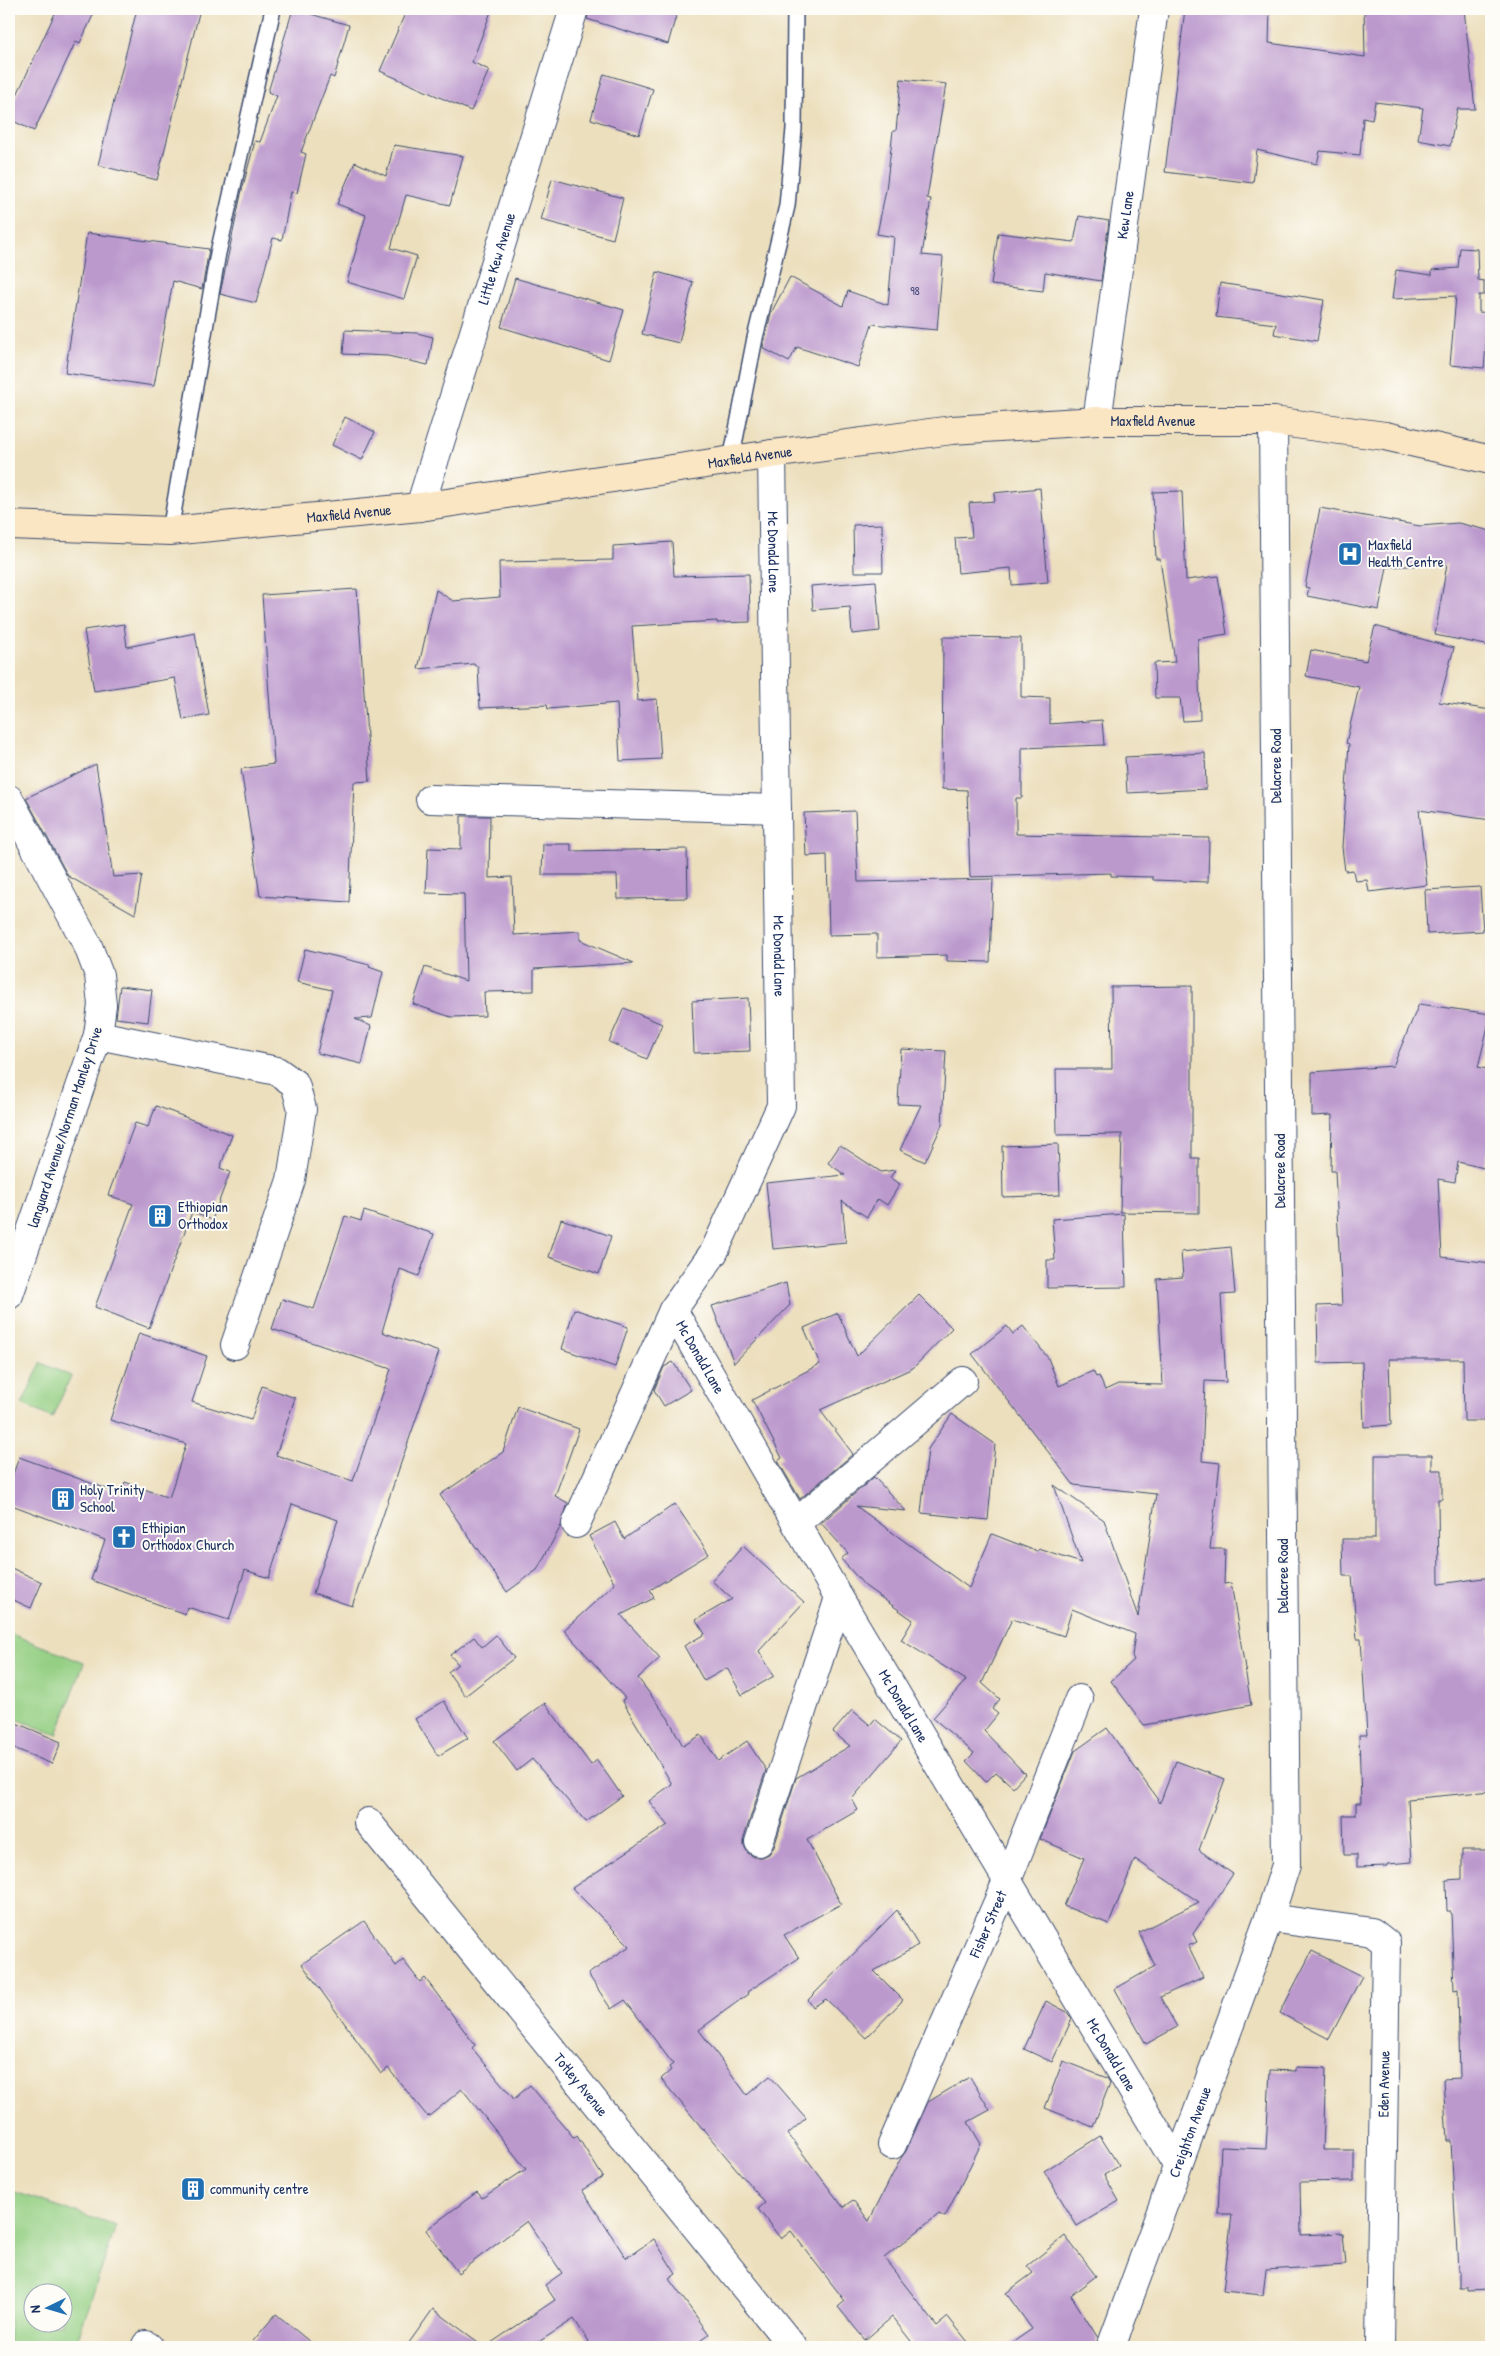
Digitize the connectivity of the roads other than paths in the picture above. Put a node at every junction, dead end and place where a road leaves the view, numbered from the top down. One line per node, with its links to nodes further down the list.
1 (273, 9): 12 (lane)
2 (574, 9): 10 (street, Little Kew Avenue)
3 (795, 9): 8 (lane)
4 (1154, 9): 5 (street, Kew Lane)
5 (1097, 421): 6 (main road, Maxfield Avenue); 7 (main road, Maxfield Avenue)
6 (1273, 421): 9 (main road, Maxfield Avenue); 28 (street, Delacree Road)
7 (772, 454): 8 (main road, Maxfield Avenue); 15 (street, Mc Donald Lane)
8 (731, 460): 10 (main road, Maxfield Avenue)
9 (1491, 460)
10 (420, 507): 12 (main road, Maxfield Avenue)
11 (9, 525): 12 (main road, Maxfield Avenue)
12 (170, 531)
13 (9, 799): 16 (street, languard Avenue/Norman Manley Drive)
14 (430, 799): 15 (street)
15 (777, 809): 18 (street, Mc Donald Lane)
16 (98, 1034): 17 (street, languard Avenue/Norman Manley Drive); 19 (street)
17 (9, 1295)
18 (673, 1310): 21 (street, Mc Donald Lane); 22 (street)
19 (234, 1345)
20 (963, 1381): 21 (street)
21 (796, 1523): 23 (street, Mc Donald Lane)
22 (576, 1524)
23 (839, 1598): 26 (street); 27 (street, Mc Donald Lane)
24 (1079, 1699): 27 (street, Fisher Street)
25 (368, 1822): 31 (street, Totley Avenue)
26 (759, 1842)
27 (1006, 1881): 29 (street, Fisher Street); 30 (street, Mc Donald Lane)
28 (1269, 1918): 30 (street, Creighton Avenue); 33 (street, Eden Avenue)
29 (892, 2145)
30 (1177, 2165): 32 (street, Creighton Avenue)
31 (793, 2347)
32 (1111, 2347)
33 (1380, 2347)

